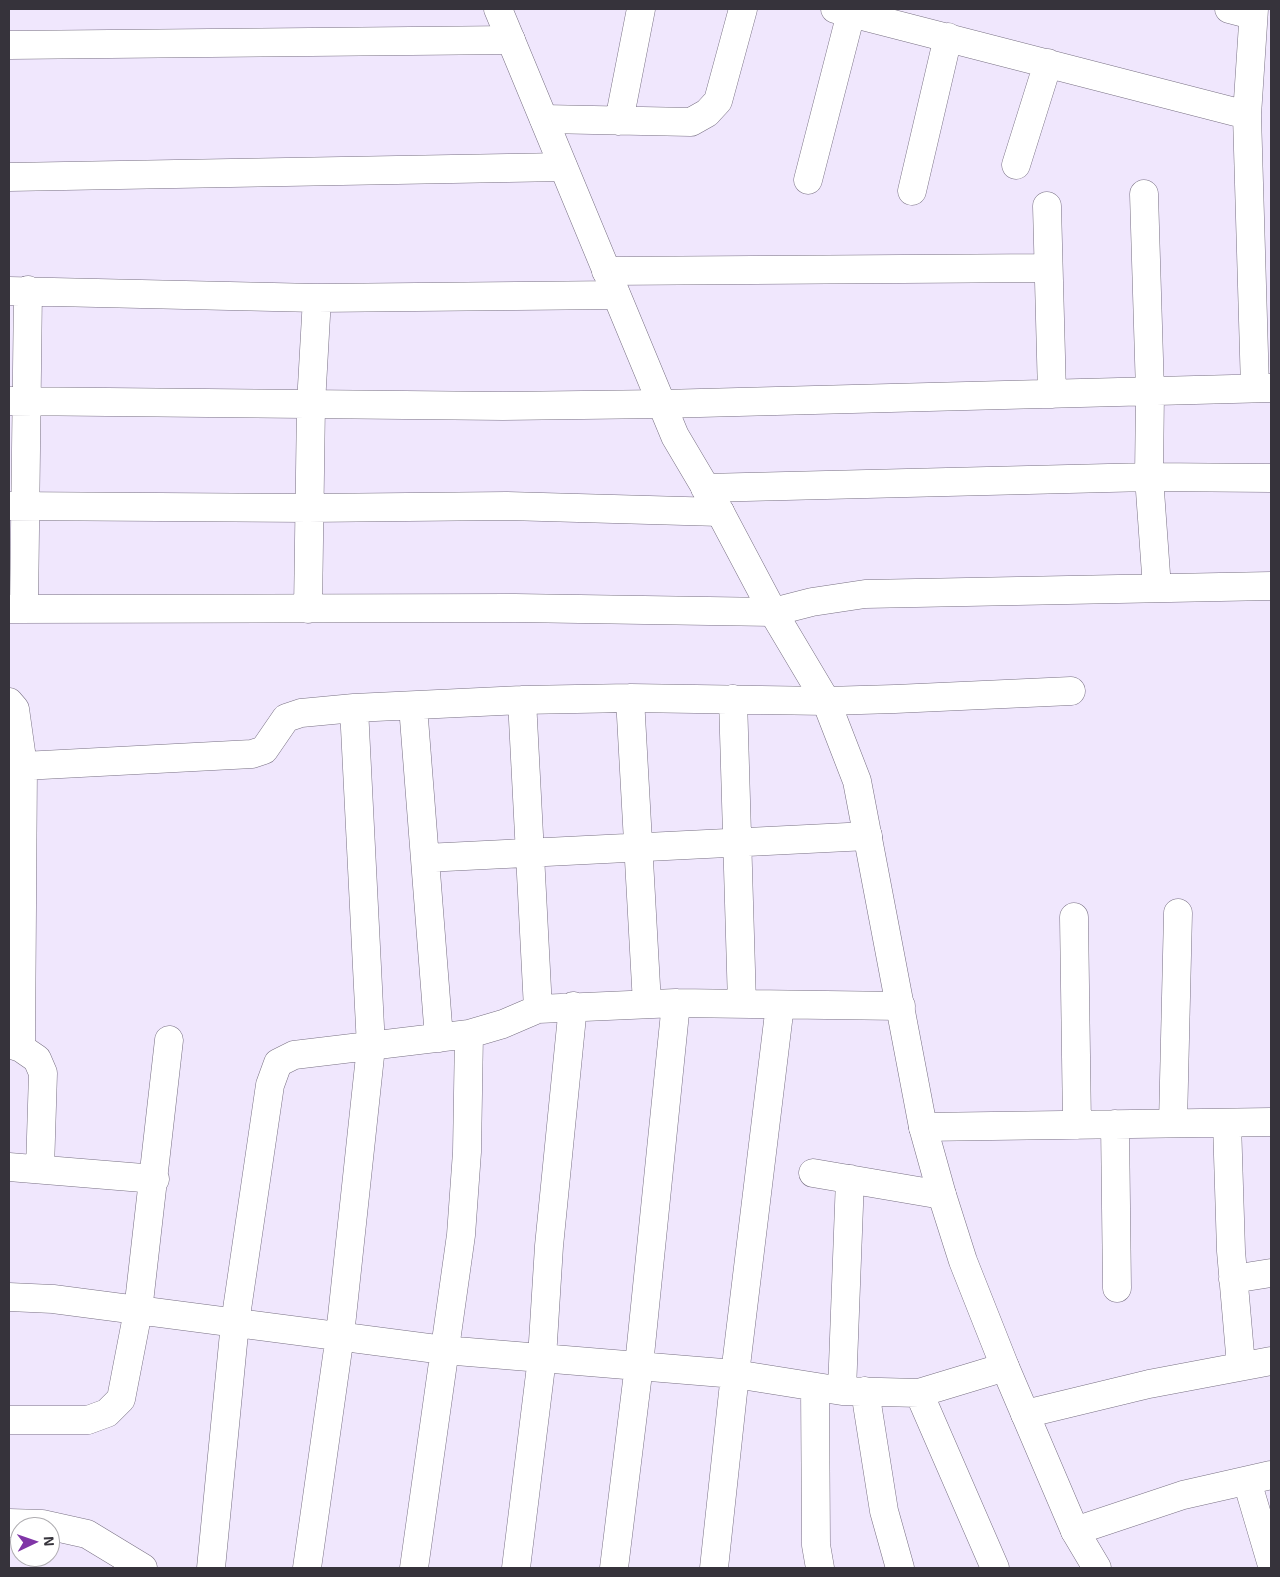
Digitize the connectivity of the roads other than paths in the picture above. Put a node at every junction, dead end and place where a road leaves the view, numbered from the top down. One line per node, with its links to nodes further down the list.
1 (498, 9): 7 (street)
2 (641, 9): 12 (street)
3 (743, 9): 12 (street)
4 (843, 11): 6 (street); 16 (street)
5 (1245, 11): 10 (street)
6 (948, 37): 9 (street); 17 (street)
7 (510, 40): 8 (street); 11 (street)
8 (9, 44)
9 (1048, 63): 10 (street); 13 (street)
10 (1247, 115): 24 (street)
11 (544, 119): 12 (street); 14 (street)
12 (620, 120)
13 (1016, 165)
14 (563, 167): 15 (street); 21 (street)
15 (9, 177)
16 (808, 180)
17 (912, 191)
18 (1144, 194): 25 (street)
19 (1047, 206): 20 (street)
20 (1048, 268): 21 (street); 26 (street)
21 (611, 283): 23 (street); 29 (street)
22 (18, 290): 23 (street); 27 (street)
23 (317, 298): 28 (street)
24 (1263, 388): 25 (street)
25 (1150, 392): 26 (street); 30 (street)
26 (1052, 394): 29 (street)
27 (17, 401): 28 (street); 33 (street)
28 (311, 404): 29 (street); 34 (street)
29 (662, 404): 32 (street)
30 (1148, 477): 31 (street); 32 (street); 37 (street)
31 (1271, 478)
32 (705, 488): 35 (street)
33 (17, 506): 34 (street); 38 (street)
34 (308, 508): 35 (street); 39 (street)
35 (720, 512): 40 (street)
36 (1271, 586): 37 (street)
37 (1157, 588): 40 (street)
38 (16, 609): 39 (street)
39 (308, 609): 40 (street)
40 (772, 612): 45 (street)
41 (1070, 691): 45 (street)
42 (630, 698): 43 (street); 44 (street); 53 (street)
43 (733, 699): 45 (street); 52 (street)
44 (522, 700): 47 (street); 54 (street)
45 (826, 701): 51 (street)
46 (9, 702): 49 (street)
47 (413, 706): 48 (street); 55 (street)
48 (354, 708): 49 (street); 70 (street)
49 (23, 766): 50 (street)
50 (16, 806): 56 (street)
51 (868, 836): 52 (street); 64 (street)
52 (738, 843): 53 (street); 61 (street)
53 (636, 848): 54 (street); 60 (street)
54 (531, 852): 55 (street); 65 (street)
55 (425, 858): 67 (street)
56 (15, 906): 69 (street)
57 (1178, 913): 72 (street)
58 (1074, 917): 75 (street)
59 (676, 1003): 60 (street); 61 (street); 93 (street)
60 (647, 1004): 63 (street)
61 (742, 1004): 62 (street)
62 (780, 1005): 64 (street); 96 (street)
63 (573, 1006): 65 (street); 91 (street)
64 (901, 1006): 76 (street)
65 (538, 1009): 66 (street)
66 (469, 1034): 67 (street); 90 (street)
67 (439, 1038): 70 (street)
68 (170, 1040): 80 (street)
69 (15, 1046): 78 (street)
70 (371, 1047): 88 (street); 89 (street)
71 (1271, 1122): 73 (street)
72 (1174, 1123): 73 (street); 74 (street)
73 (1227, 1123): 84 (street)
74 (1115, 1124): 75 (street); 85 (street)
75 (1077, 1125): 76 (street)
76 (922, 1127): 82 (street)
77 (9, 1167): 78 (street)
78 (40, 1169): 80 (street)
79 (813, 1174): 81 (street)
80 (155, 1179): 87 (street)
81 (850, 1179): 82 (street); 98 (street)
82 (942, 1196): 95 (street)
83 (1271, 1273): 84 (street)
84 (1233, 1279): 94 (street)
85 (1117, 1288)
86 (9, 1297): 87 (street)
87 (138, 1311): 88 (street); 101 (street)
88 (235, 1323): 89 (street); 107 (street)
89 (340, 1335): 90 (street); 108 (street)
90 (444, 1350): 91 (street); 109 (street)
91 (542, 1358): 93 (street); 110 (street)
92 (1271, 1361): 94 (street)
93 (639, 1365): 96 (street); 111 (street)
94 (1241, 1365): 100 (street)
95 (1004, 1367): 99 (street); 100 (street)
96 (735, 1374): 97 (street); 112 (street)
97 (815, 1387): 98 (street); 113 (street)
98 (854, 1391): 99 (street); 114 (street)
99 (919, 1393): 115 (street)
100 (1025, 1414): 104 (street)
101 (9, 1420)
102 (1259, 1478): 104 (street); 105 (street)
103 (9, 1523): 106 (street)
104 (1075, 1531): 116 (street)
105 (1271, 1562)
106 (144, 1568)
107 (211, 1568)
108 (307, 1568)
109 (414, 1568)
110 (516, 1568)
111 (614, 1568)
112 (714, 1568)
113 (820, 1568)
114 (900, 1568)
115 (995, 1568)
116 (1097, 1568)

